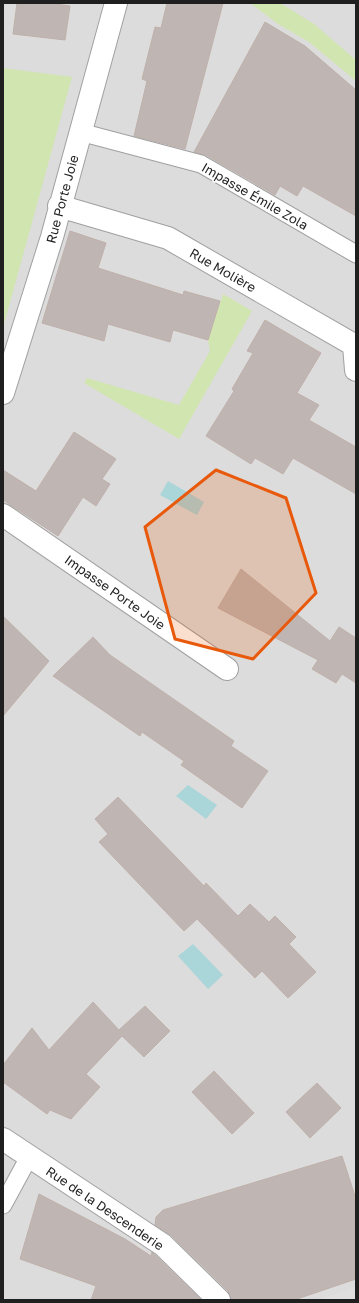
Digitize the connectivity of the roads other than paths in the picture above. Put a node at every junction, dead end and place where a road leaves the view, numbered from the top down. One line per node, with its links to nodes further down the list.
1 (116, 3): 2 (street, Rue Porte Joie)
2 (80, 132): 3 (street, Rue Porte Joie); 4 (lane, Impasse Émile Zola)
3 (59, 206): 5 (street, Rue Molière); 6 (street, Rue Porte Joie)
4 (356, 254)
5 (356, 370)
6 (3, 394)
7 (3, 515): 8 (street, Impasse Porte Joie)
8 (227, 669)
9 (3, 1140): 10 (street, Rue de la Descenderie)
10 (29, 1157): 11 (lane); 12 (street, Rue de la Descenderie)
11 (3, 1205)
12 (219, 1300)

